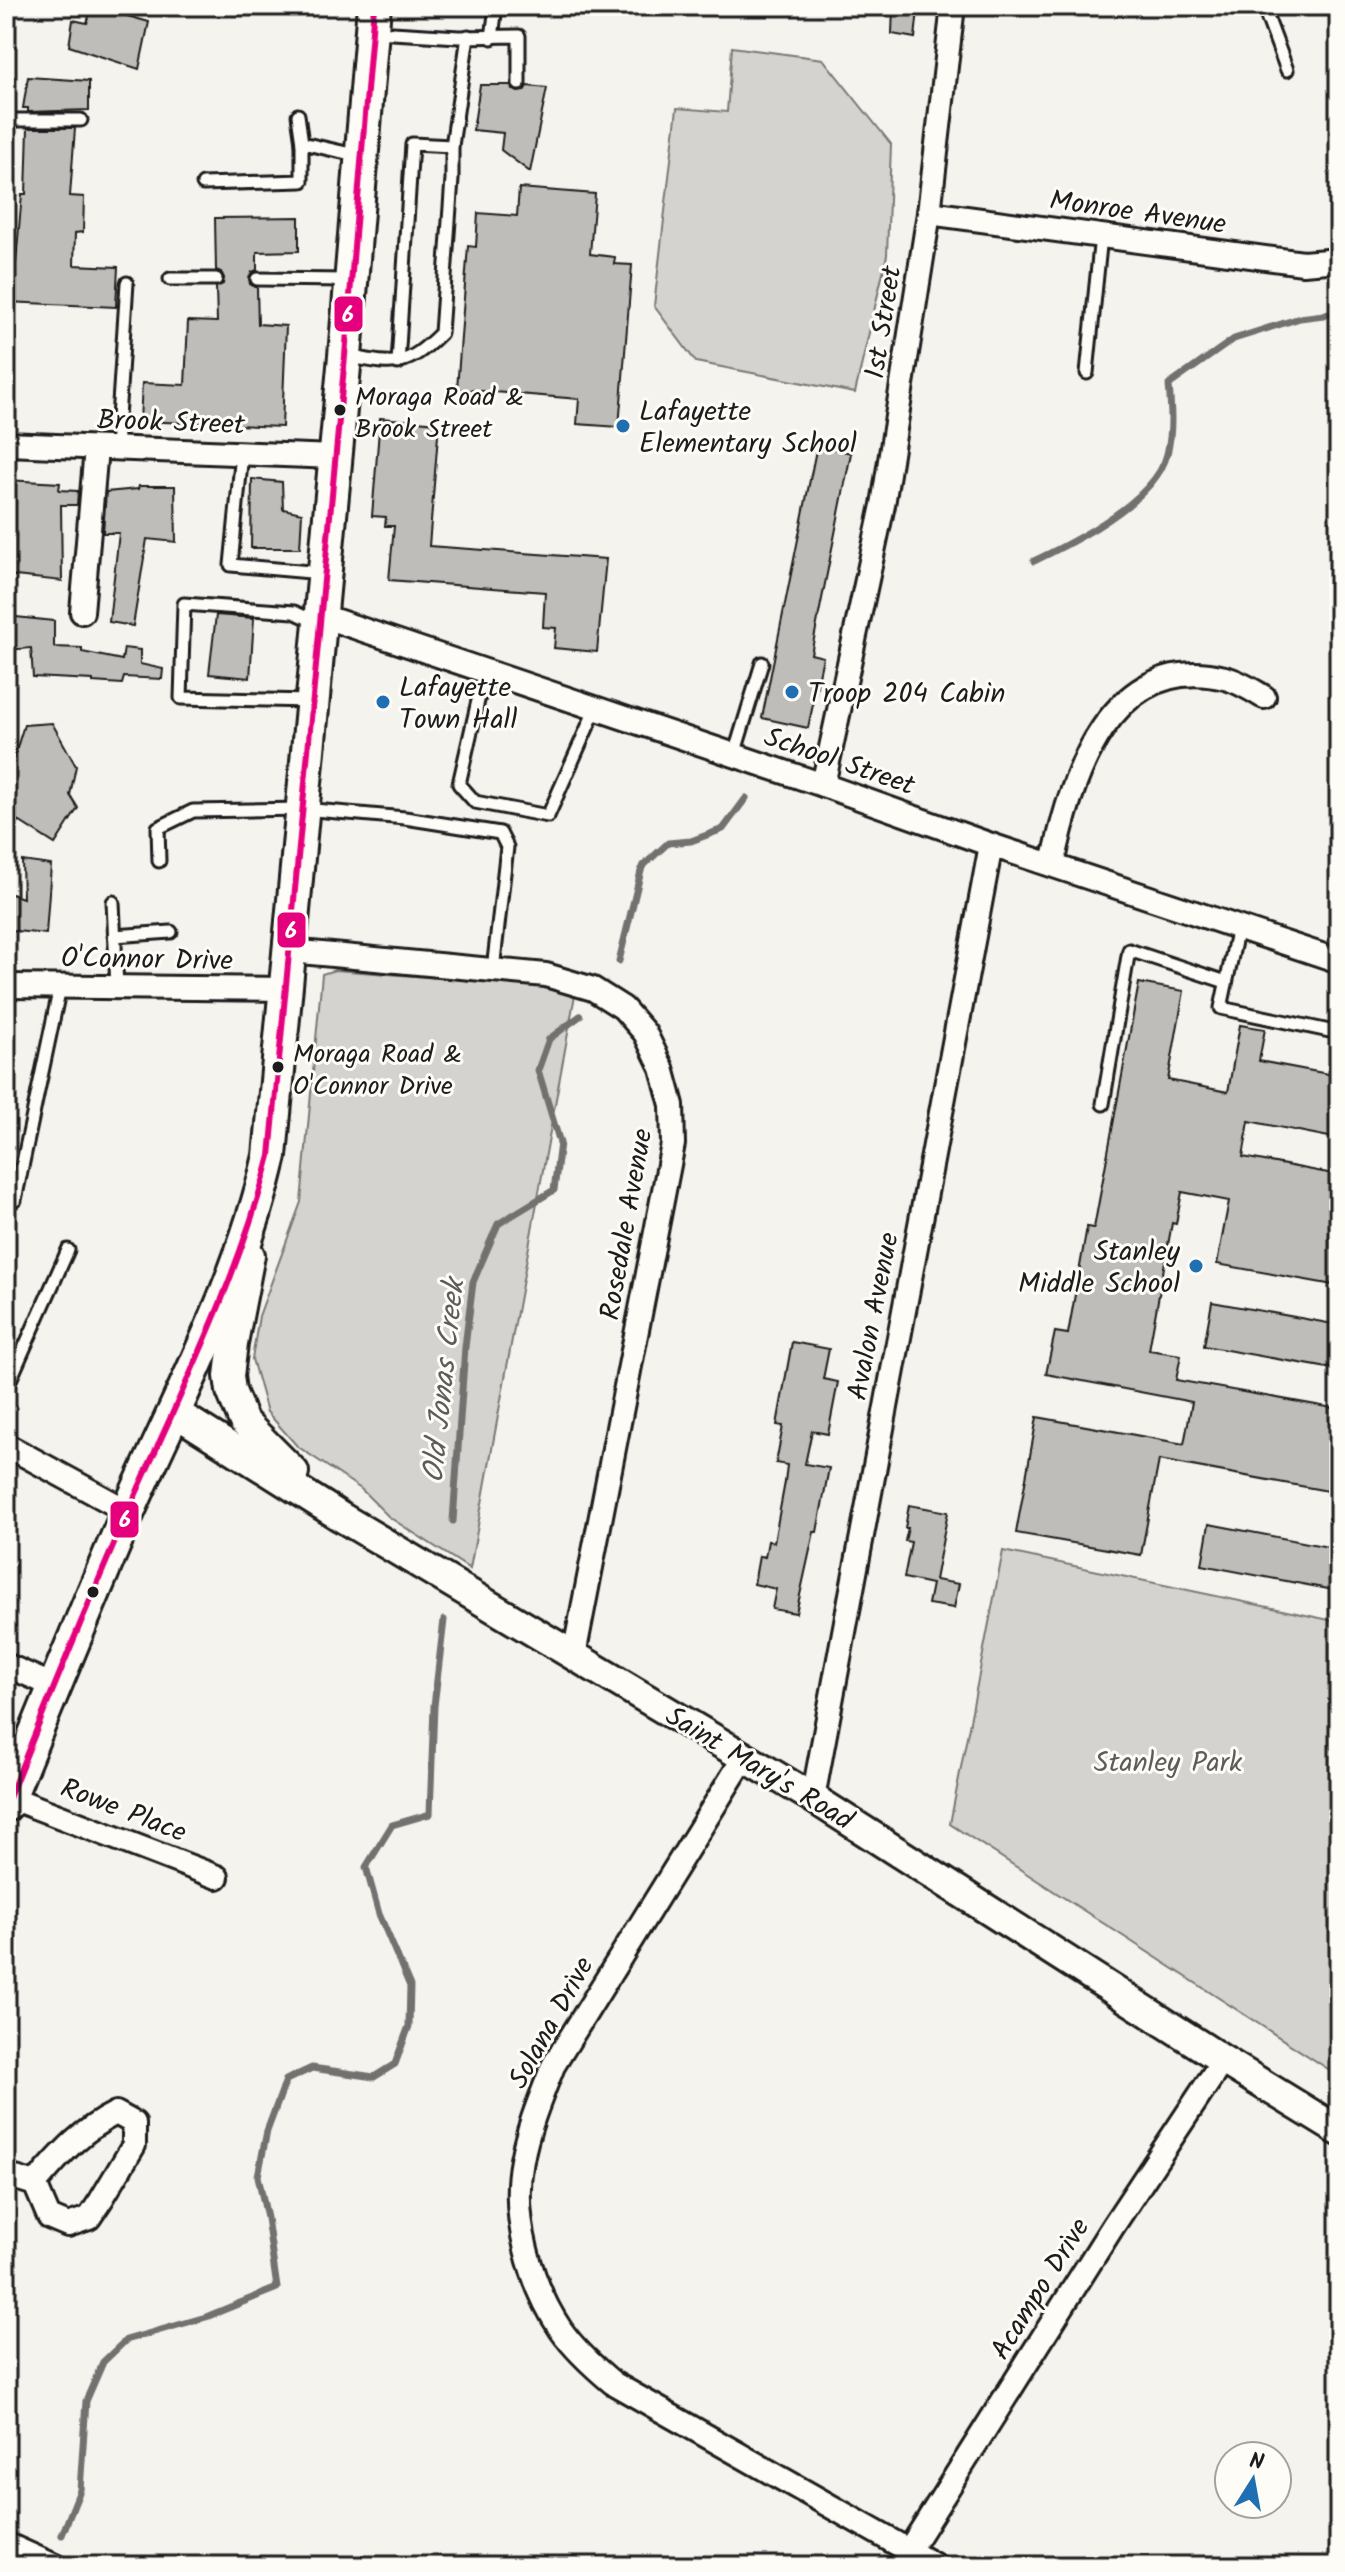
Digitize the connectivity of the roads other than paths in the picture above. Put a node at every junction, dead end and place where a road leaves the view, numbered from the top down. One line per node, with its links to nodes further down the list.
1 (496, 6): 6 (lane)
2 (953, 6): 16 (street, 1st Street)
3 (1263, 6): 7 (lane)
4 (373, 19): 5 (lane); 14 (main road)
5 (468, 36): 6 (lane); 13 (lane)
6 (492, 38): 8 (lane)
7 (1287, 70)
8 (519, 84)
9 (298, 115): 12 (lane)
10 (6, 120): 11 (lane)
11 (81, 120)
12 (302, 143): 14 (lane); 15 (lane)
13 (452, 146): 25 (lane); 25 (lane)
14 (361, 156): 22 (main road)
15 (203, 184)
16 (929, 213): 17 (street, Monroe Avenue); 40 (street, 1st Street)
17 (1101, 236): 18 (street, Monroe Avenue); 26 (lane)
18 (1339, 260)
19 (170, 279): 20 (lane)
20 (216, 279)
21 (257, 279): 22 (lane)
22 (351, 280): 24 (main road)
23 (127, 283): 28 (lane)
24 (345, 356): 25 (lane); 30 (main road)
25 (398, 363)
26 (1087, 373)
27 (6, 444): 28 (street, Brook Street)
28 (106, 448): 29 (street, Brook Street); 32 (street)
29 (242, 453): 30 (street, Brook Street); 31 (lane)
30 (335, 457): 31 (main road)
31 (325, 573): 33 (main road)
32 (82, 612)
33 (321, 620): 35 (street, School Street); 37 (main road); 37 (lane)
34 (762, 663): 39 (lane)
35 (485, 670): 38 (street, School Street); 38 (lane)
36 (1264, 697): 44 (street)
37 (314, 701): 41 (main road)
38 (596, 708): 39 (street, School Street)
39 (734, 755): 40 (street, School Street)
40 (823, 785): 42 (street, School Street)
41 (303, 809): 43 (lane); 49 (main road); 51 (lane)
42 (991, 845): 44 (street, School Street); 71 (street, Avalon Avenue)
43 (159, 861)
44 (1053, 865): 46 (street, School Street)
45 (113, 902): 48 (lane)
46 (1238, 927): 50 (street, School Street); 52 (lane)
47 (171, 932): 48 (lane)
48 (114, 936): 55 (lane)
49 (290, 951): 51 (street, Rosedale Avenue); 56 (main road)
50 (1339, 961)
51 (493, 970): 67 (street, Rosedale Avenue)
52 (1226, 982): 57 (lane); 58 (lane)
53 (6, 986): 54 (street, O'Connor Drive)
54 (60, 987): 55 (street, O'Connor Drive); 59 (lane)
55 (117, 988): 56 (street, O'Connor Drive)
56 (287, 989): 60 (main road)
57 (1339, 1033)
58 (1103, 1104)
59 (6, 1196)
60 (259, 1204): 63 (main road); 66 (street)
61 (68, 1250): 62 (lane)
62 (6, 1389)
63 (176, 1413): 65 (main road); 66 (street, Saint Mary's Road)
64 (6, 1445): 65 (street)
65 (129, 1512): 69 (main road)
66 (341, 1517): 67 (street, Saint Mary's Road)
67 (574, 1655): 70 (street, Saint Mary's Road)
68 (6, 1665): 69 (street)
69 (56, 1687): 72 (main road)
70 (745, 1756): 71 (street, Saint Mary's Road); 79 (street, Solana Drive)
71 (813, 1798): 74 (street, Saint Mary's Road)
72 (8, 1801): 73 (street, Rowe Place)
73 (217, 1877)
74 (1223, 2060): 75 (street, Saint Mary's Road); 79 (street, Acampo Drive)
75 (1339, 2131)
76 (6, 2175): 77 (street)
77 (35, 2184): 77 (street)
78 (6, 2544): 80 (street)
79 (909, 2550): 81 (street, Solana Drive)
80 (55, 2566)
81 (936, 2566)

